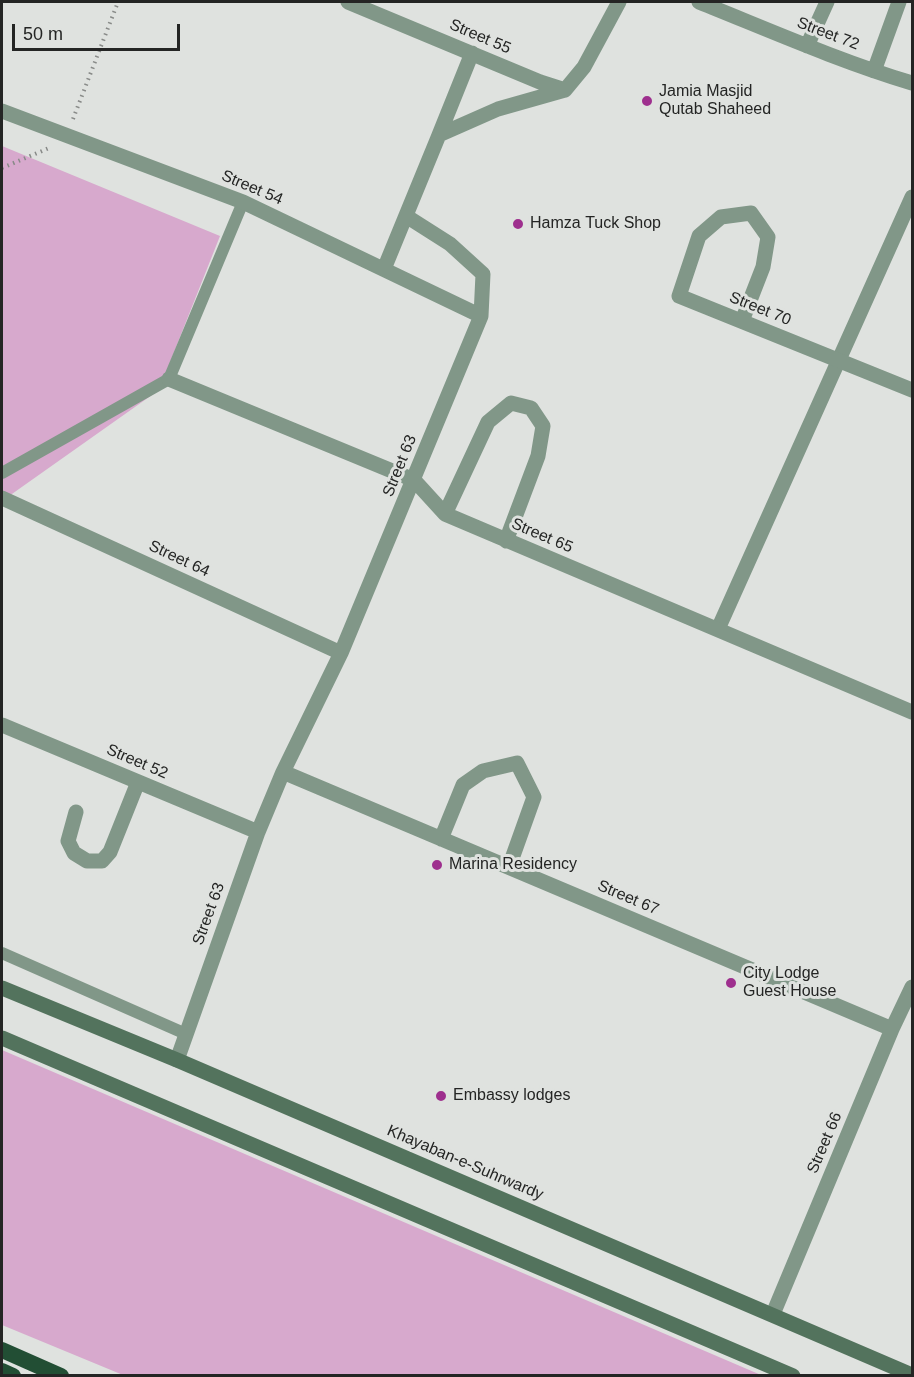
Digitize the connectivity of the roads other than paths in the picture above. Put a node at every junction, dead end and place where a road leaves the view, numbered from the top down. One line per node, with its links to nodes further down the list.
1 (348, 2): 7 (street, Street 55)
2 (619, 2): 10 (street)
3 (699, 2): 6 (street, Street 72)
4 (827, 2): 6 (street)
5 (899, 2): 8 (street)
6 (807, 46): 8 (street, Street 72)
7 (472, 53): 10 (street, Street 55); 12 (street)
8 (874, 71): 9 (street, Street 72)
9 (912, 83)
10 (565, 90): 12 (street)
11 (2, 111): 14 (street, Street 54)
12 (439, 135): 15 (street)
13 (912, 197): 19 (street)
14 (243, 202): 16 (street, Street 54); 20 (lane)
15 (406, 216): 16 (street); 17 (street, Street 63)
16 (384, 269): 17 (street, Street 54)
17 (481, 316): 23 (street, Street 63)
18 (742, 321): 18 (street, Street 70); 19 (street, Street 70)
19 (839, 361): 21 (street, Street 70); 27 (street)
20 (169, 379): 22 (lane); 23 (street, Street 65)
21 (912, 390)
22 (2, 473)
23 (414, 480): 25 (street, Street 65); 28 (street, Street 63)
24 (2, 498): 28 (street, Street 64)
25 (445, 514): 26 (street, Street 65); 26 (street)
26 (506, 541): 27 (street, Street 65)
27 (718, 629): 29 (street, Street 65)
28 (341, 653): 31 (street, Street 63)
29 (912, 712)
30 (2, 725): 32 (street, Street 52)
31 (283, 772): 34 (street, Street 63); 35 (street, Street 67)
32 (138, 782): 33 (street); 34 (street, Street 52)
33 (76, 812)
34 (258, 832): 41 (street, Street 63)
35 (441, 839): 36 (street, Street 67); 36 (street)
36 (509, 867): 40 (street, Street 67)
37 (2, 953): 41 (lane)
38 (912, 987): 40 (street, Street 66)
39 (2, 988): 43 (main road, Khayaban-e-Suhrwardy)
40 (892, 1029): 44 (street, Street 66)
41 (186, 1034): 43 (street, Street 63)
42 (2, 1038): 50 (main road)
43 (177, 1060): 44 (main road, Khayaban-e-Suhrwardy)
44 (773, 1314): 47 (main road, Khayaban-e-Suhrwardy)
45 (2, 1350): 49 (highway)
46 (2, 1371): 48 (highway)
47 (912, 1375)
48 (13, 1376)
49 (62, 1376)
50 (793, 1376)

